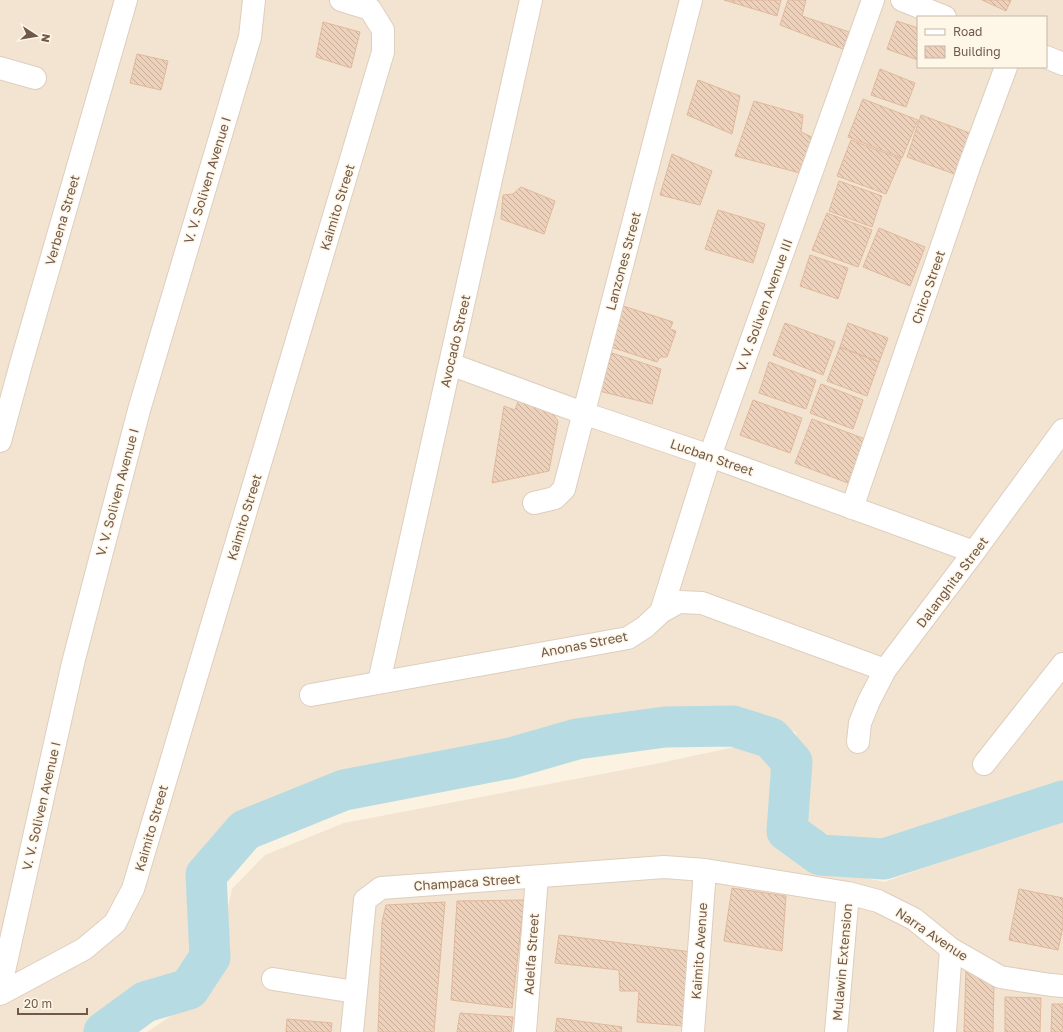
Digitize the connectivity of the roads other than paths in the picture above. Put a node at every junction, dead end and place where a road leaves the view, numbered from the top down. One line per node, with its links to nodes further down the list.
1 (126, 0): 17 (street, Verbena Street)
2 (254, 0): 35 (street, V. V. Soliven Avenue I)
3 (341, 0): 37 (street, Kaimito Street)
4 (531, 0): 14 (street, Avocado Street)
5 (691, 0): 15 (street, Lanzones Street)
6 (873, 0): 18 (street, V. V. Soliven Avenue III)
7 (902, 0): 8 (street)
8 (943, 16)
9 (1047, 57): 10 (street)
10 (1063, 64)
11 (0, 68): 13 (street)
12 (1006, 68): 20 (street, Chico Street)
13 (35, 78)
14 (450, 364): 15 (street, Lucban Street); 25 (street, Avocado Street)
15 (583, 413): 18 (street, Lucban Street); 19 (street, Lanzones Street)
16 (1063, 430): 21 (street, Dalanghita Street)
17 (0, 441)
18 (710, 456): 20 (street, Lucban Street); 22 (street, V. V. Soliven Avenue III)
19 (534, 503)
20 (852, 508): 21 (street, Lucban Street)
21 (974, 552): 24 (street, Dalanghita Street)
22 (661, 612): 24 (street, Anonas Street); 25 (street, Anonas Street)
23 (1061, 669): 28 (street)
24 (885, 670): 27 (street, Dalanghita Street)
25 (380, 682): 26 (street, Anonas Street)
26 (311, 695)
27 (858, 742)
28 (984, 764)
29 (705, 870): 30 (street, Champaca Street); 31 (street, Narra Avenue); 40 (street, Kaimito Avenue)
30 (538, 877): 36 (street, Champaca Street); 39 (street, Adelfa Street)
31 (848, 893): 32 (street, Narra Avenue); 41 (street, Mulawin Extension)
32 (951, 949): 34 (street, Narra Avenue); 42 (street)
33 (273, 979): 36 (street)
34 (1063, 986)
35 (0, 989)
36 (355, 992): 38 (street, Champaca Street)
37 (0, 994)
38 (352, 1032)
39 (525, 1032)
40 (693, 1032)
41 (836, 1032)
42 (945, 1032)

